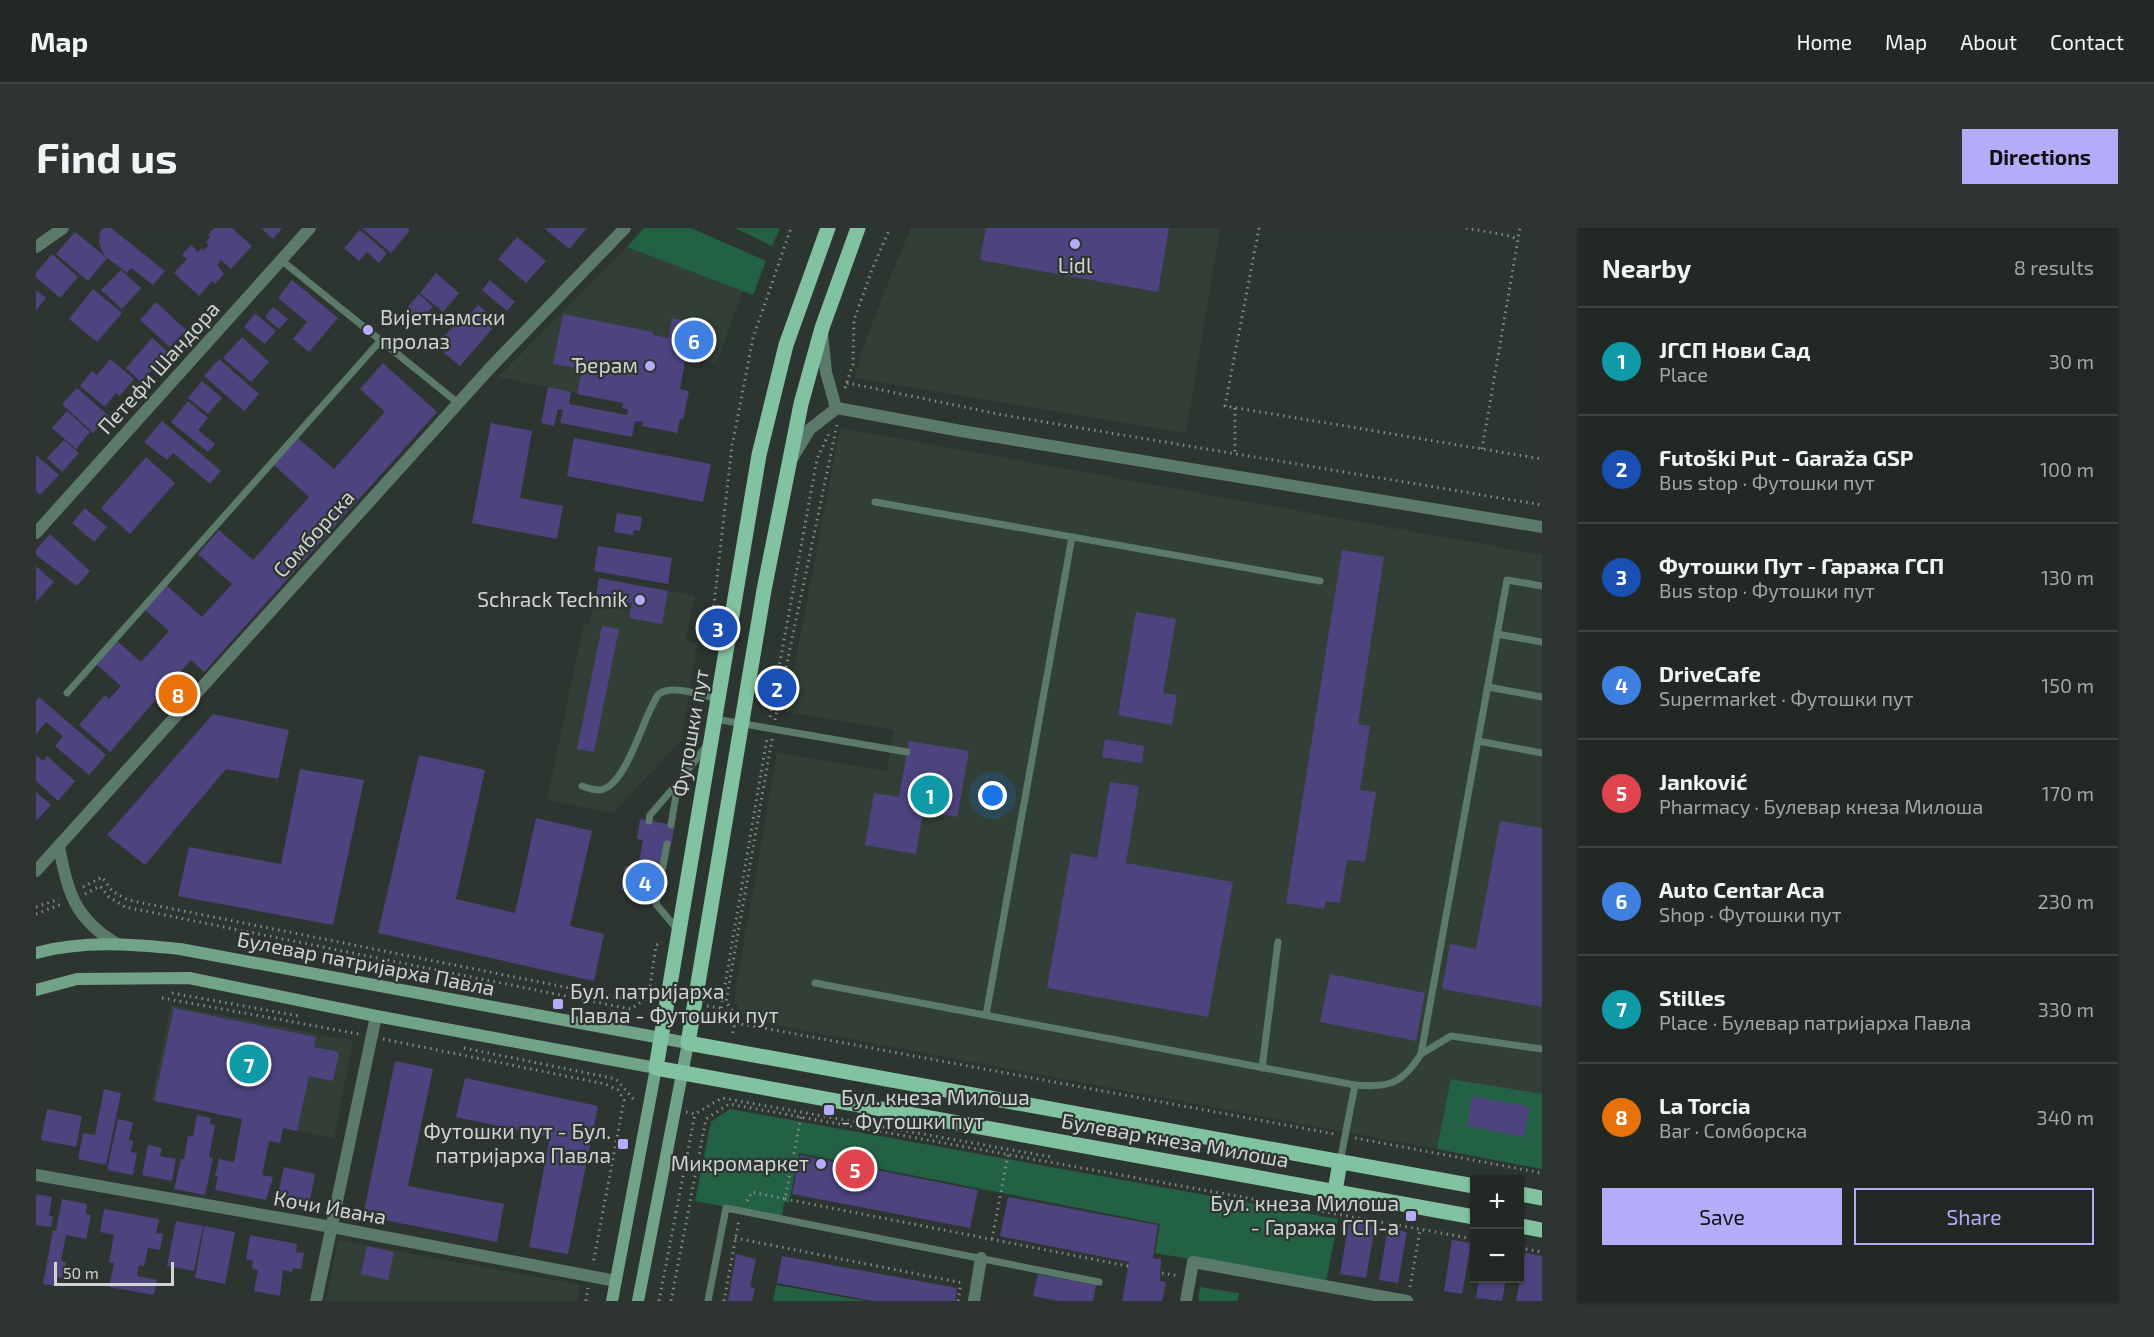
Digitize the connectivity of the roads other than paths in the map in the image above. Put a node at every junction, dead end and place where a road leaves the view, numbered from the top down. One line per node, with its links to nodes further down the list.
1 (63, 228): 6 (street)
2 (310, 228): 7 (street, Петефи Шандора)
3 (625, 228): 10 (street, Сомборска)
4 (828, 228): 24 (main road, Футошки пут)
5 (858, 228): 8 (main road)
6 (36, 247)
7 (281, 260): 9 (lane); 15 (street, Петефи Шандора)
8 (822, 328): 11 (street); 12 (main road)
9 (381, 340): 10 (lane); 22 (lane)
10 (458, 403): 36 (street, Сомборска)
11 (837, 408): 12 (street); 14 (street)
12 (788, 465): 26 (main road)
13 (875, 502): 16 (lane)
14 (1542, 527)
15 (36, 533)
16 (1072, 537): 17 (lane); 44 (lane)
17 (1320, 581)
18 (1542, 586): 19 (lane)
19 (1497, 634): 20 (lane); 21 (lane)
20 (1542, 642)
21 (1488, 687): 23 (lane); 28 (lane)
22 (67, 693)
23 (1542, 698)
24 (718, 699): 25 (main road, Футошки пут); 32 (lane)
25 (715, 719): 26 (lane); 27 (main road, Футошки пут)
26 (743, 724): 29 (lane); 47 (main road)
27 (710, 741): 31 (lane); 38 (main road, Футошки пут)
28 (1478, 741): 30 (lane); 49 (lane)
29 (907, 752)
30 (1542, 753)
31 (678, 783): 33 (lane); 34 (lane)
32 (582, 786)
33 (649, 821)
34 (670, 825)
35 (667, 844): 38 (lane)
36 (60, 846): 37 (street, Сомборска); 40 (street)
37 (36, 871)
38 (679, 932): 46 (main road, Футошки пут)
39 (1278, 942): 51 (lane)
40 (117, 944): 41 (main road, Булевар патријарха Павла); 46 (main road, Булевар патријарха Павла)
41 (36, 953)
42 (816, 982): 44 (lane)
43 (36, 990): 45 (main road)
44 (986, 1015): 51 (lane)
45 (376, 1016): 50 (main road); 61 (street)
46 (661, 1039): 47 (main road, Булевар патријарха Павла); 50 (main road, Футошки пут)
47 (688, 1043): 52 (main road); 54 (main road, Булевар кнеза Милоша)
48 (1542, 1049): 49 (lane)
49 (1421, 1054): 53 (lane)
50 (656, 1068): 52 (main road, Булевар кнеза Милоша); 65 (main road)
51 (1262, 1068): 53 (lane)
52 (683, 1072): 57 (main road, Булевар кнеза Милоша); 70 (main road)
53 (1355, 1085): 54 (lane)
54 (1340, 1162): 56 (main road, Булевар кнеза Милоша); 57 (main road)
55 (36, 1175): 61 (street, Кочи Ивана)
56 (1470, 1185)
57 (1335, 1191): 60 (main road, Булевар кнеза Милоша)
58 (1524, 1195): 59 (main road)
59 (1542, 1198)
60 (1470, 1216)
61 (332, 1227): 65 (street, Кочи Ивана); 68 (street)
62 (1524, 1227): 63 (main road)
63 (1542, 1230)
64 (981, 1258): 66 (lane); 71 (lane); 72 (street)
65 (616, 1281): 69 (main road)
66 (1099, 1282)
67 (1408, 1296): 73 (street)
68 (316, 1301)
69 (612, 1301)
70 (638, 1301)
71 (708, 1301)
72 (974, 1301)
73 (1186, 1301)

